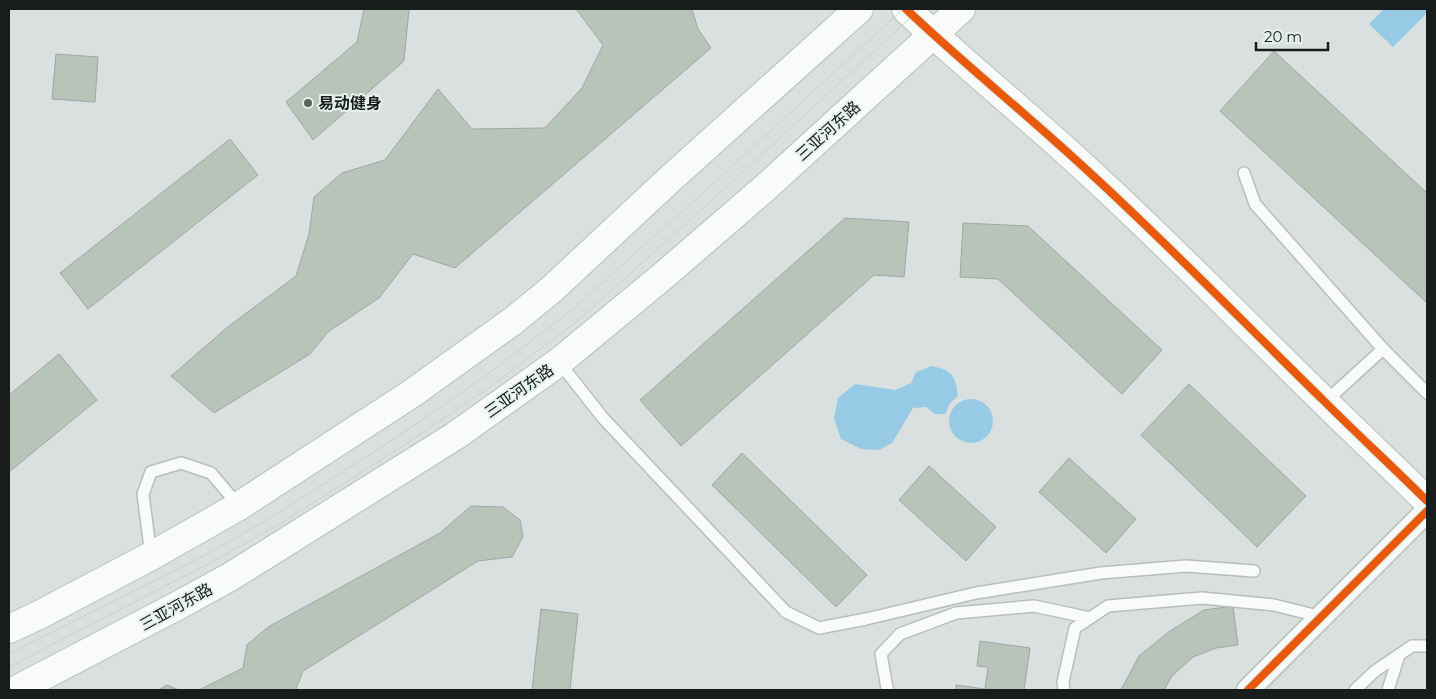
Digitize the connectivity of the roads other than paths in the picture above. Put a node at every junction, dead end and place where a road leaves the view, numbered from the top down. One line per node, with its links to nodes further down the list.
1 (859, 9): 12 (main road)
2 (906, 9): 4 (main road)
3 (961, 9): 4 (main road, 三亚河东路)
4 (933, 35): 7 (main road, 三亚河东路); 10 (main road)
5 (1244, 173): 6 (lane)
6 (1383, 349): 9 (lane); 10 (lane)
7 (560, 362): 15 (lane); 21 (main road, 三亚河东路)
8 (1427, 376): 9 (lane)
9 (1423, 389)
10 (1325, 402): 11 (main road)
11 (1427, 501)
12 (239, 506): 14 (main road); 14 (lane)
13 (1427, 511): 16 (street)
14 (151, 556): 18 (main road)
15 (1254, 571)
16 (1322, 617): 17 (lane); 24 (street)
17 (1090, 618): 22 (lane); 23 (lane)
18 (9, 630)
19 (1427, 646): 20 (lane)
20 (1399, 655): 25 (lane); 26 (lane)
21 (16, 690)
22 (888, 690)
23 (1064, 690)
24 (1248, 690)
25 (1355, 690)
26 (1388, 690)

